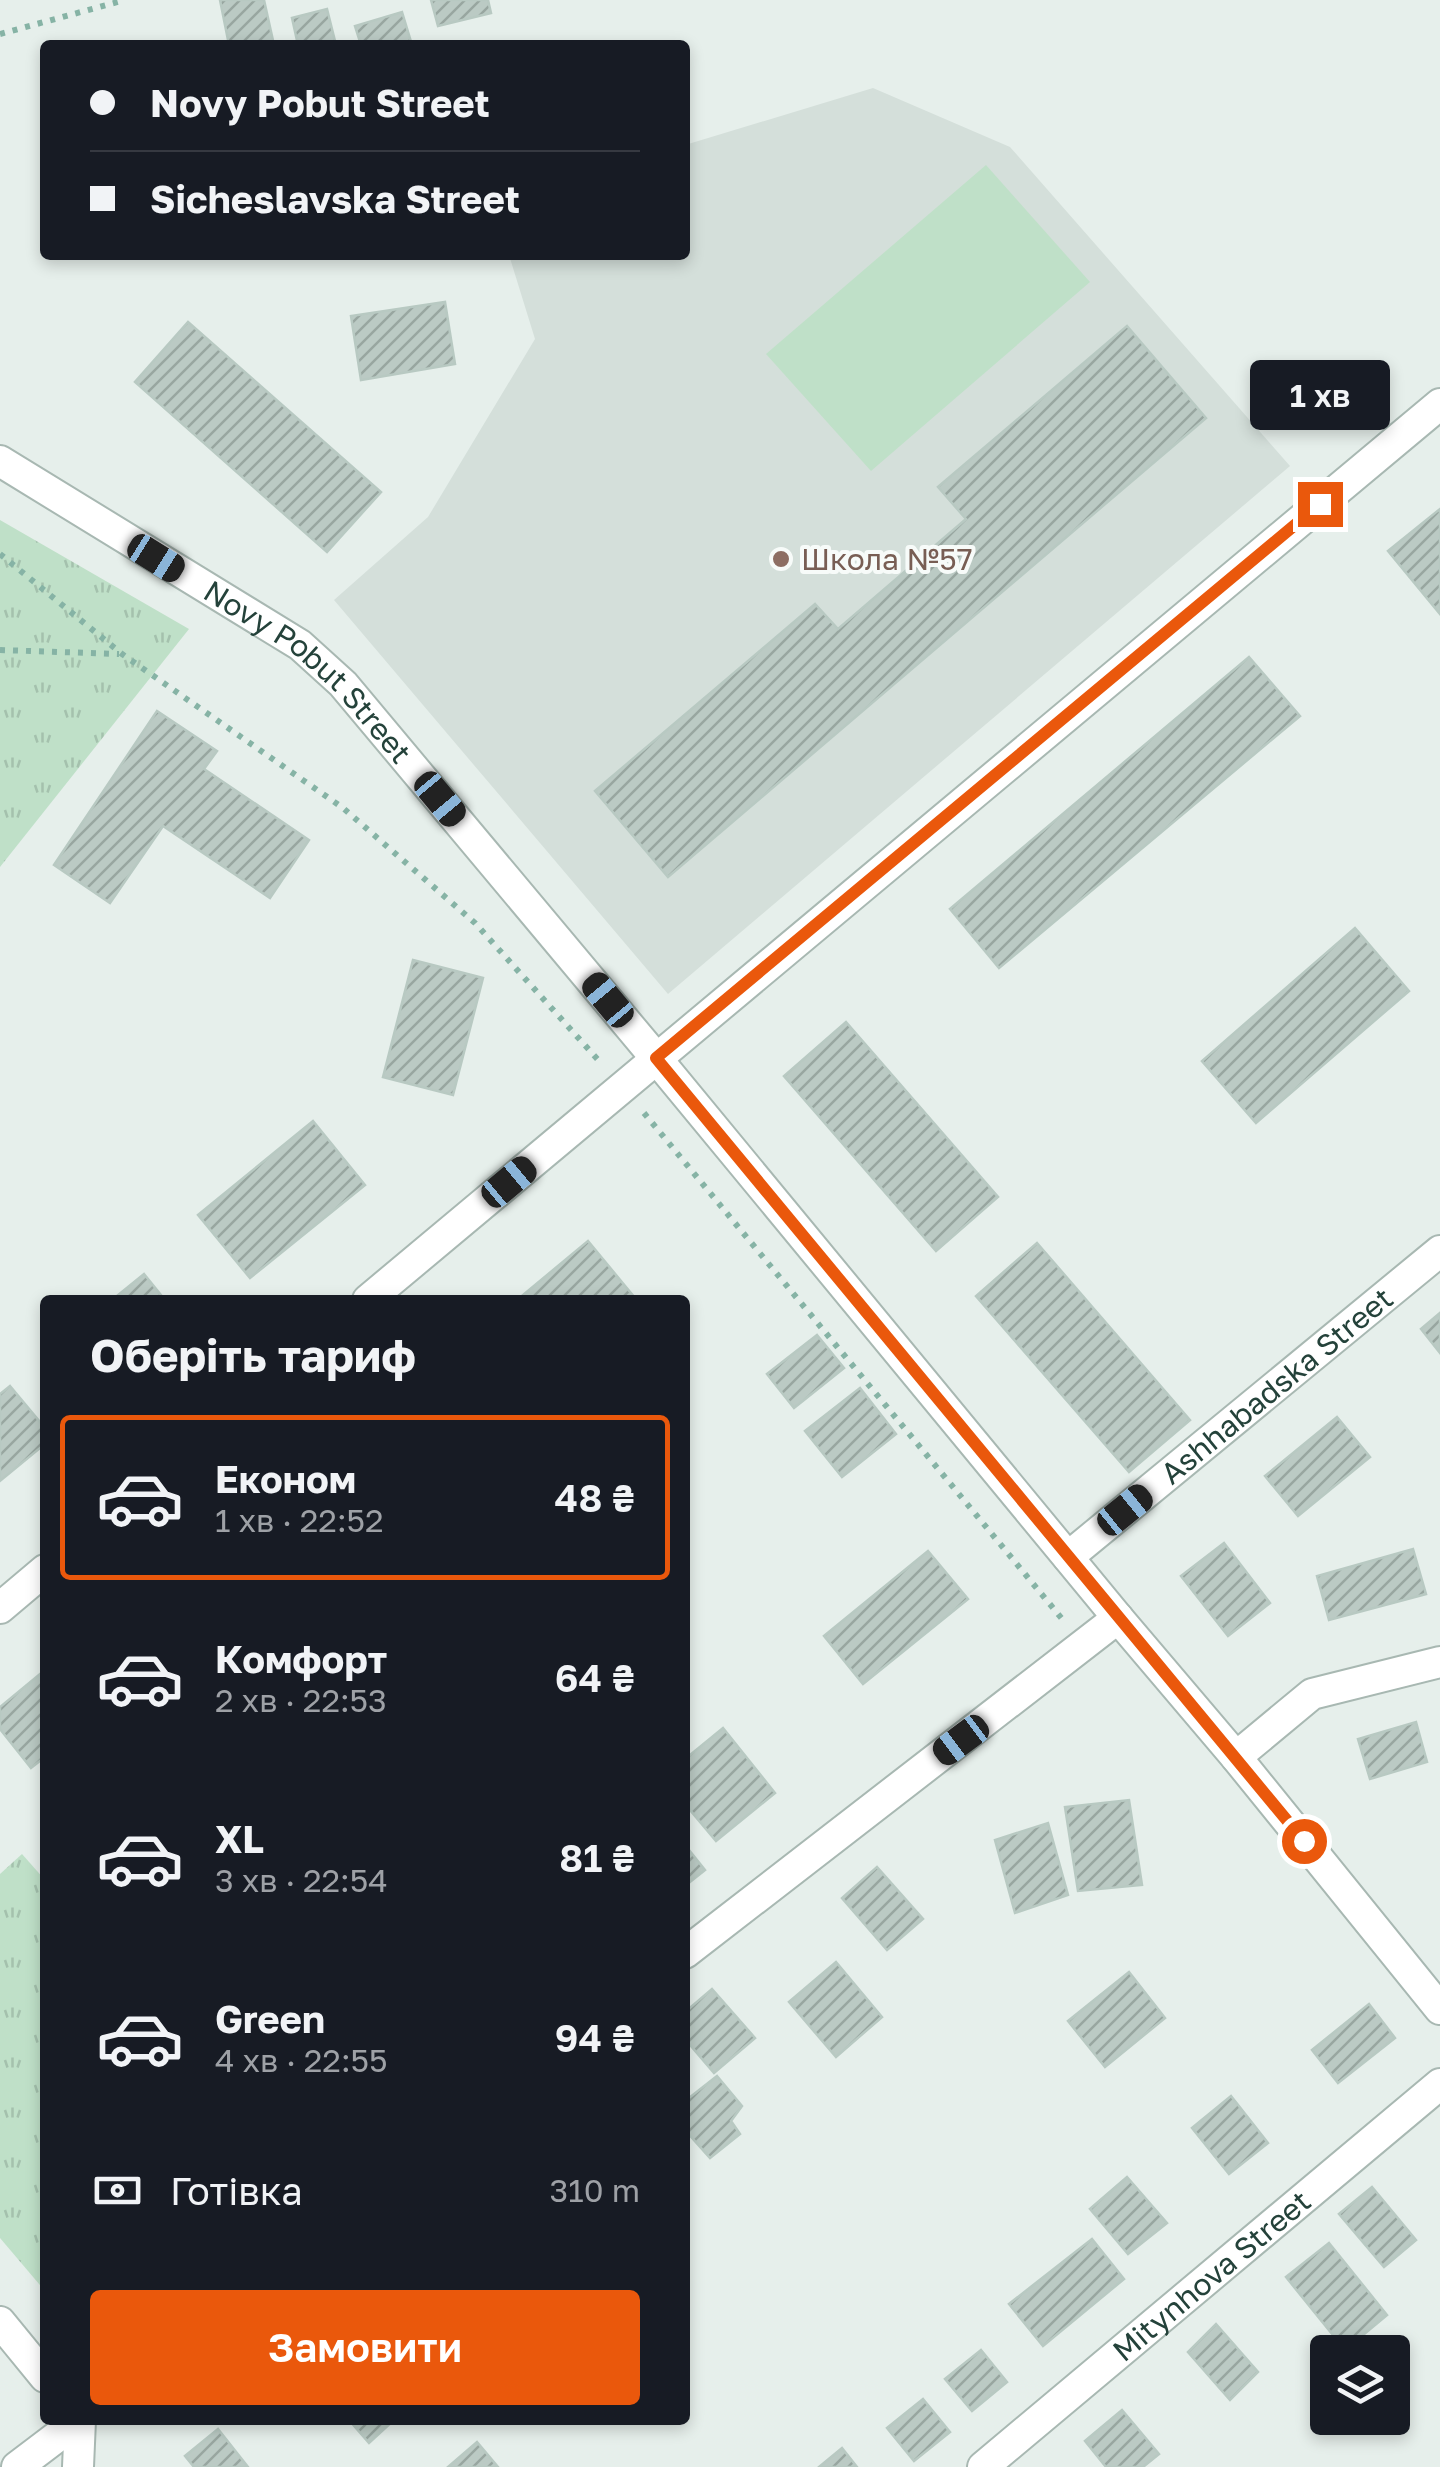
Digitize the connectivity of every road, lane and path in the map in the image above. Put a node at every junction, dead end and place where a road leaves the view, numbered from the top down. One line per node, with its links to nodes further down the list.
1 (125, 0): 2 (path)
2 (0, 34)
3 (1440, 404): 8 (street)
4 (0, 461): 8 (street, Novy Pobut Street)
5 (0, 554): 7 (path)
6 (0, 650): 7 (path)
7 (122, 654): 9 (path)
8 (656, 1058): 9 (street); 12 (street, Novy Pobut Street)
9 (622, 1087): 11 (street); 16 (path)
10 (1440, 1251): 12 (street, Ashhabadska Street)
11 (374, 1295)
12 (1068, 1557): 15 (street, Novy Pobut Street)
13 (40, 1574): 14 (street)
14 (0, 1608)
15 (1118, 1618): 16 (street); 18 (street, Novy Pobut Street)
16 (1084, 1646): 19 (street)
17 (1440, 1662): 18 (street)
18 (1236, 1757): 20 (street, Novy Pobut Street)
19 (690, 1949)
20 (1440, 2009)
21 (1440, 2084): 28 (street, Mitynhova Street)
22 (0, 2322): 23 (street)
23 (40, 2371)
24 (73, 2425): 26 (street)
25 (80, 2425): 27 (street)
26 (18, 2467)
27 (78, 2467)
28 (983, 2467)

